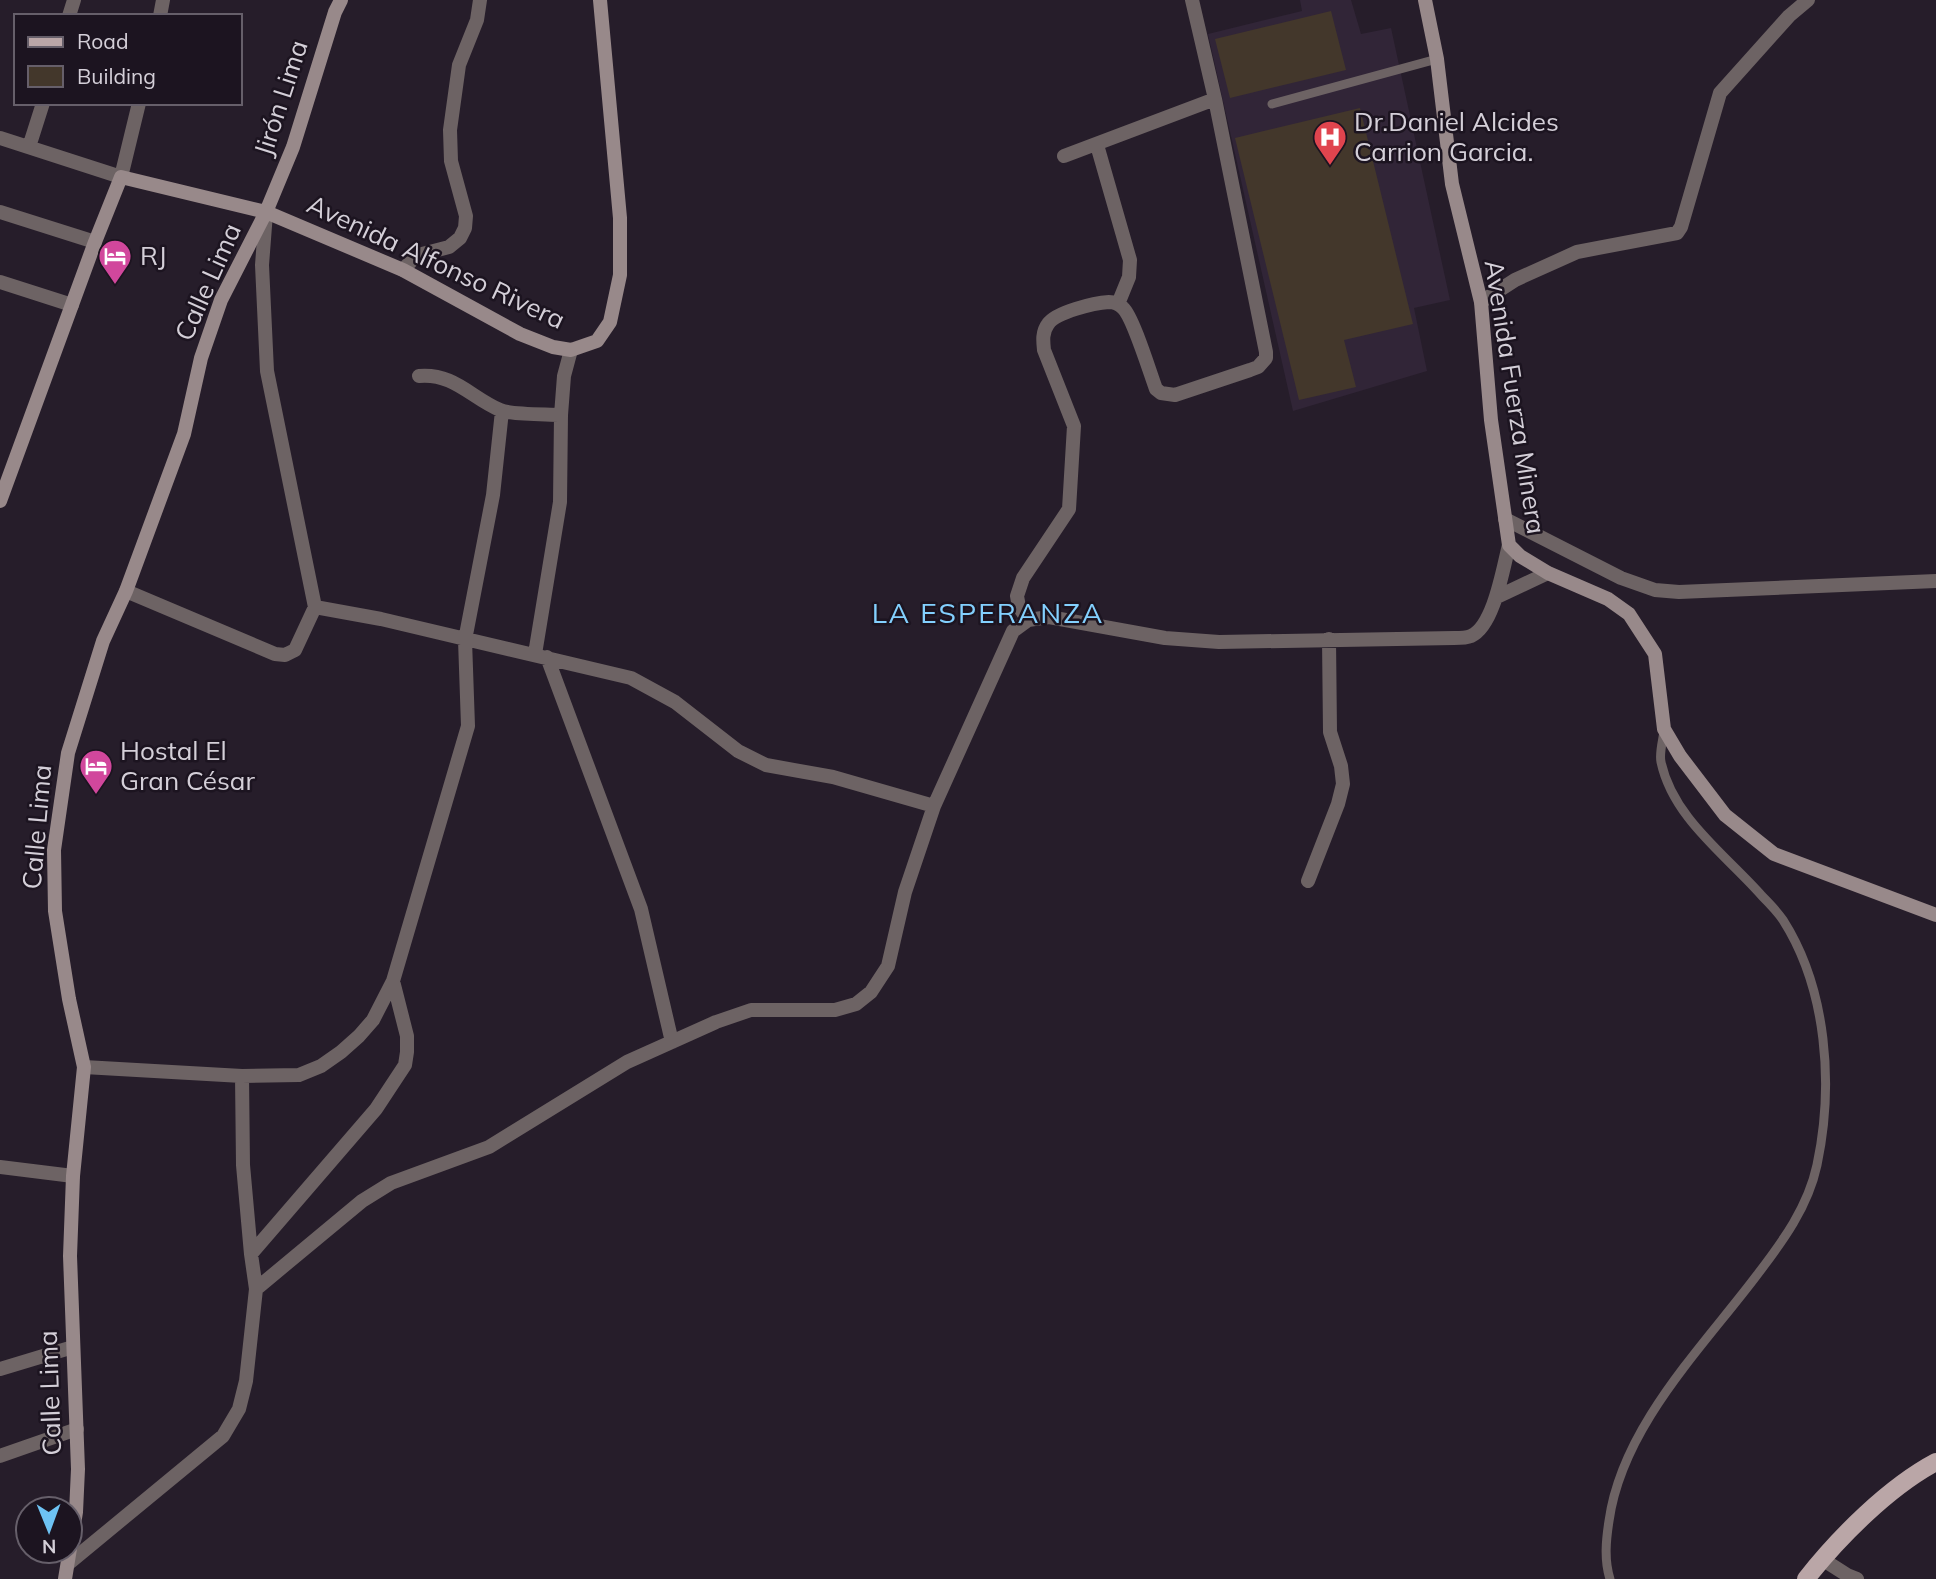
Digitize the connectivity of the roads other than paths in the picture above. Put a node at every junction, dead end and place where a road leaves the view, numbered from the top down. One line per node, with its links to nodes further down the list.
1 (341, 0): 18 (street, Jirón Lima)
2 (480, 0): 20 (street)
3 (600, 0): 25 (street, Avenida Alfonso Rivera)
4 (1192, 0): 8 (street)
5 (1425, 0): 7 (street, Avenida Fuerza Minera)
6 (1808, 0): 22 (street)
7 (1437, 59): 9 (lane); 22 (street, Avenida Fuerza Minera)
8 (1215, 99): 13 (street); 23 (street)
9 (1272, 104)
10 (42, 105): 14 (street)
11 (139, 105): 16 (street)
12 (0, 138): 14 (street)
13 (1097, 145): 15 (street); 23 (street)
14 (29, 147): 16 (street)
15 (1064, 156)
16 (121, 177): 18 (street, Avenida Alfonso Rivera); 19 (street)
17 (0, 212): 19 (street)
18 (266, 212): 20 (street, Avenida Alfonso Rivera); 35 (street, Calle Lima); 37 (street)
19 (95, 242): 24 (street)
20 (404, 270): 25 (street, Avenida Alfonso Rivera)
21 (0, 282): 24 (street)
22 (1481, 302): 31 (street, Avenida Fuerza Minera)
23 (1118, 304): 38 (street)
24 (72, 305): 29 (street)
25 (571, 350): 28 (street)
26 (419, 376): 27 (street)
27 (502, 411): 28 (street); 40 (street)
28 (561, 415): 41 (street)
29 (3, 482): 30 (street)
30 (0, 501)
31 (1505, 519): 32 (street, Avenida Fuerza Minera); 34 (street)
32 (1509, 545): 33 (street, Avenida Fuerza Minera); 36 (street)
33 (1548, 573): 36 (street); 42 (street, Avenida Fuerza Minera)
34 (1936, 581)
35 (126, 591): 37 (street); 48 (street, Calle Lima)
36 (1497, 597): 39 (street)
37 (314, 607): 40 (street)
38 (1028, 620): 39 (street); 43 (street)
39 (1329, 639): 44 (street)
40 (466, 640): 41 (street); 46 (street)
41 (541, 656): 43 (street); 47 (street)
42 (1664, 729): 45 (street); 62 (lane)
43 (934, 806): 47 (street)
44 (1308, 881)
45 (1936, 915)
46 (393, 981): 49 (street); 52 (street)
47 (672, 1042): 53 (street)
48 (84, 1067): 49 (street); 51 (street, Calle Lima)
49 (242, 1076): 52 (street)
50 (0, 1167): 51 (street)
51 (73, 1176): 54 (street, Calle Lima)
52 (251, 1254): 53 (street)
53 (256, 1289): 60 (street)
54 (73, 1347): 55 (street); 56 (street, Calle Lima)
55 (0, 1369)
56 (77, 1429): 57 (street); 59 (street, Calle Lima)
57 (0, 1456)
58 (1936, 1462): 61 (main road)
59 (77, 1495)
60 (84, 1551)
61 (1822, 1559): 63 (main road); 64 (street)
62 (1609, 1579)
63 (1806, 1579)
64 (1857, 1579)

